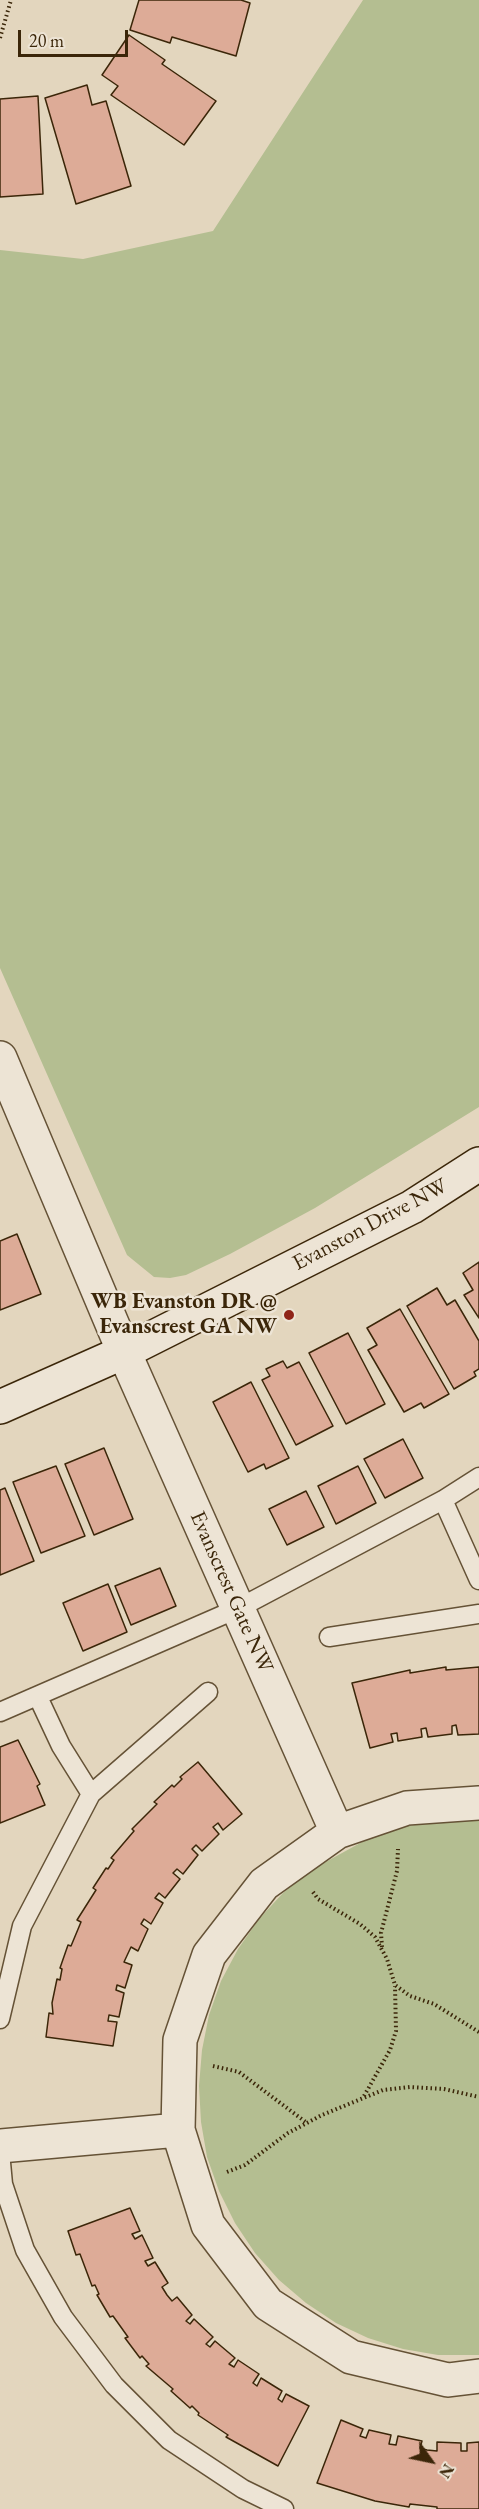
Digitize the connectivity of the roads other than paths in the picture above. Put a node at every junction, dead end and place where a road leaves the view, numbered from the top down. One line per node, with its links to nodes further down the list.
1 (0, 1058): 2 (street, Evanscrest Gate NW)
2 (9, 1100): 4 (street, Evanscrest Gate NW)
3 (479, 1164): 4 (street, Evanston Drive NW)
4 (124, 1352): 5 (street, Evanston Drive NW); 9 (street, Evanscrest Gate NW)
5 (0, 1407)
6 (479, 1477): 7 (lane)
7 (443, 1500): 8 (lane); 9 (lane)
8 (479, 1580)
9 (239, 1608): 13 (lane); 17 (street, Evanscrest Gate NW)
10 (479, 1614): 11 (lane)
11 (329, 1637)
12 (208, 1692): 15 (lane)
13 (38, 1697): 14 (lane); 15 (lane)
14 (0, 1712)
15 (92, 1794): 18 (lane)
16 (479, 1803): 17 (street)
17 (337, 1832): 19 (street)
18 (0, 2019)
19 (178, 2130): 20 (street); 22 (street)
20 (0, 2146)
21 (0, 2152): 23 (lane)
22 (479, 2376)
23 (284, 2509)

